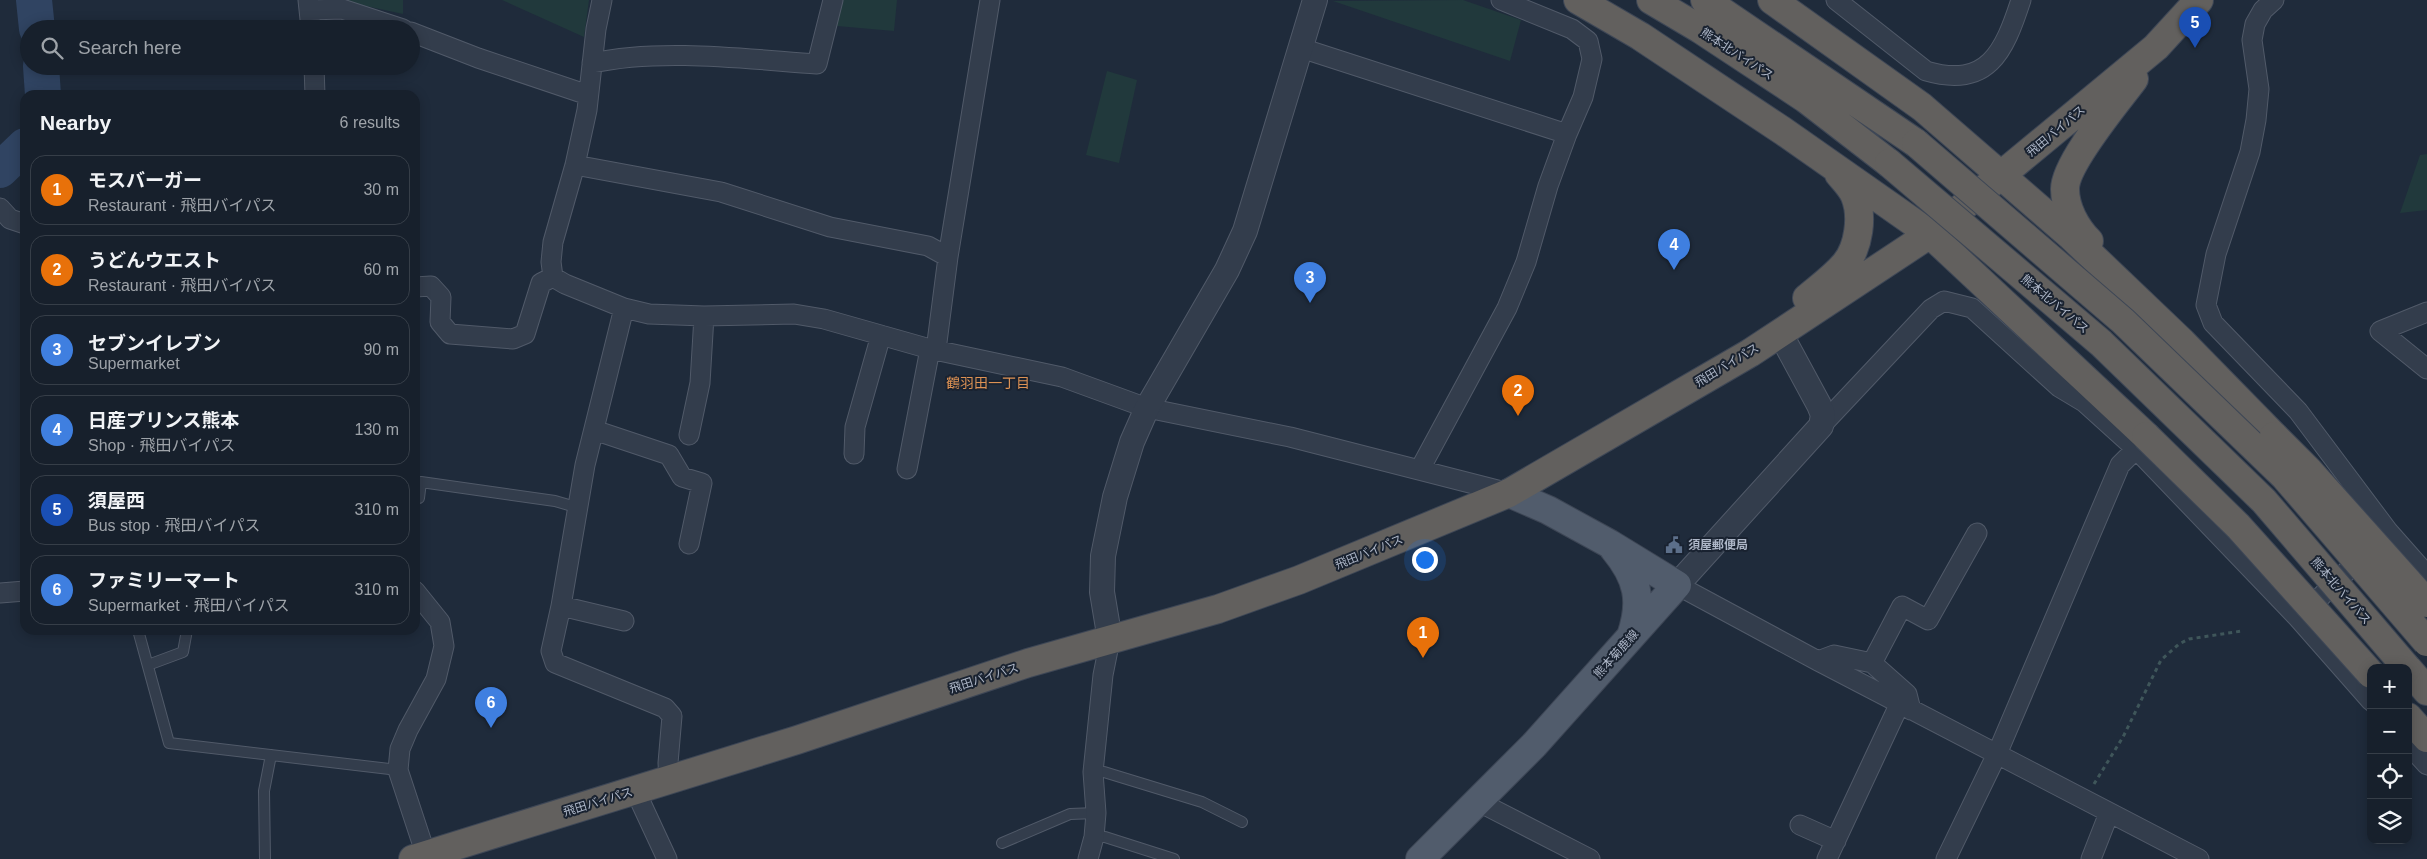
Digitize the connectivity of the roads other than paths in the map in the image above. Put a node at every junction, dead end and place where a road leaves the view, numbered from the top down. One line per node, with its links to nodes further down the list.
1 (602, 0): 19 (street)
2 (833, 0): 19 (street)
3 (990, 0): 30 (street)
4 (1315, 0): 18 (street)
5 (1500, 0): 23 (street)
6 (1578, 0): 25 (highway)
7 (1651, 0): 72 (highway, 熊本北バイパス, bridge)
8 (1705, 0): 69 (highway, 熊本北バイパス, bridge)
9 (1772, 0): 26 (highway)
10 (1836, 0): 11 (street)
11 (2021, 0)
12 (2200, 0): 17 (highway, 飛田バイパス)
13 (2274, 0): 52 (street)
14 (309, 13): 15 (street)
15 (376, 20)
16 (420, 35): 22 (street)
17 (2156, 47): 26 (highway, 飛田バイパス); 38 (highway)
18 (1301, 48): 23 (street); 41 (street)
19 (592, 63): 22 (street)
20 (314, 75): 21 (street)
21 (315, 90)
22 (588, 95): 24 (street)
23 (1567, 134): 48 (street)
24 (575, 165): 30 (street); 31 (street)
25 (1832, 165): 29 (highway); 36 (highway)
26 (2001, 177): 29 (highway, 飛田バイパス); 38 (highway)
27 (0, 208): 28 (street)
28 (20, 222)
29 (1930, 234): 36 (highway, 飛田バイパス); 45 (highway)
30 (948, 257): 39 (street)
31 (553, 277): 32 (street); 33 (street)
32 (420, 287)
33 (624, 308): 35 (street); 43 (street)
34 (2427, 312): 40 (street)
35 (704, 316): 37 (street); 44 (street)
36 (1780, 333): 42 (street); 50 (highway, 飛田バイパス)
37 (881, 335): 39 (street); 46 (street)
38 (2182, 342): 61 (highway, bridge)
39 (933, 350): 41 (street); 47 (street)
40 (2427, 369)
41 (1147, 408): 48 (street); 68 (street)
42 (1822, 426): 45 (street); 57 (street)
43 (594, 430): 51 (street); 54 (street)
44 (689, 434)
45 (2141, 442): 63 (street); 74 (highway, bridge); 82 (street)
46 (854, 454)
47 (906, 469)
48 (1420, 469): 50 (street)
49 (420, 490): 51 (lane)
50 (1509, 493): 55 (main road); 68 (highway, 飛田バイパス)
51 (579, 508): 62 (street)
52 (2388, 531): 56 (street); 63 (street)
53 (1977, 533): 71 (street)
54 (689, 544)
55 (1610, 544): 57 (main road); 67 (main road)
56 (2427, 576)
57 (1677, 585): 67 (main road, 熊本菊鹿線); 70 (street)
58 (20, 591): 59 (street)
59 (0, 592)
60 (420, 597): 85 (street)
61 (2427, 603)
62 (561, 606): 64 (street); 87 (street)
63 (2298, 618): 77 (street)
64 (624, 621)
65 (139, 635): 73 (lane)
66 (186, 635): 73 (lane)
67 (1630, 638): 89 (main road, 熊本菊鹿線)
68 (1110, 640): 86 (street); 87 (highway, 飛田バイパス)
69 (2427, 642)
70 (1818, 662): 71 (street); 78 (street)
71 (1872, 663): 78 (street)
72 (2405, 664)
73 (148, 665): 83 (lane)
74 (2367, 670)
75 (2412, 673): 76 (highway, 熊本北バイパス)
76 (2427, 691)
77 (2367, 696)
78 (1906, 706): 82 (street); 95 (street)
79 (2412, 721): 80 (highway)
80 (2427, 738)
81 (2412, 748): 84 (street)
82 (1996, 754): 91 (street); 105 (street)
83 (271, 755): 85 (lane); 98 (lane)
84 (2427, 765)
85 (398, 770): 97 (street)
86 (1093, 772): 90 (street); 92 (lane)
87 (669, 780): 88 (highway, 飛田バイパス)
88 (636, 790): 97 (highway, 飛田バイパス); 99 (street)
89 (1477, 801): 102 (main road, 熊本菊鹿線); 103 (street)
90 (1096, 813): 94 (street); 96 (lane)
91 (2109, 813): 106 (street); 107 (street)
92 (1242, 822)
93 (1800, 825): 95 (street)
94 (1094, 837): 100 (street); 101 (lane)
95 (1836, 841): 104 (street)
96 (1002, 843)
97 (420, 857)
98 (265, 859)
99 (667, 859)
100 (1088, 859)
101 (1174, 859)
102 (1420, 859)
103 (1590, 859)
104 (1827, 859)
105 (1946, 859)
106 (2091, 859)
107 (2199, 859)

